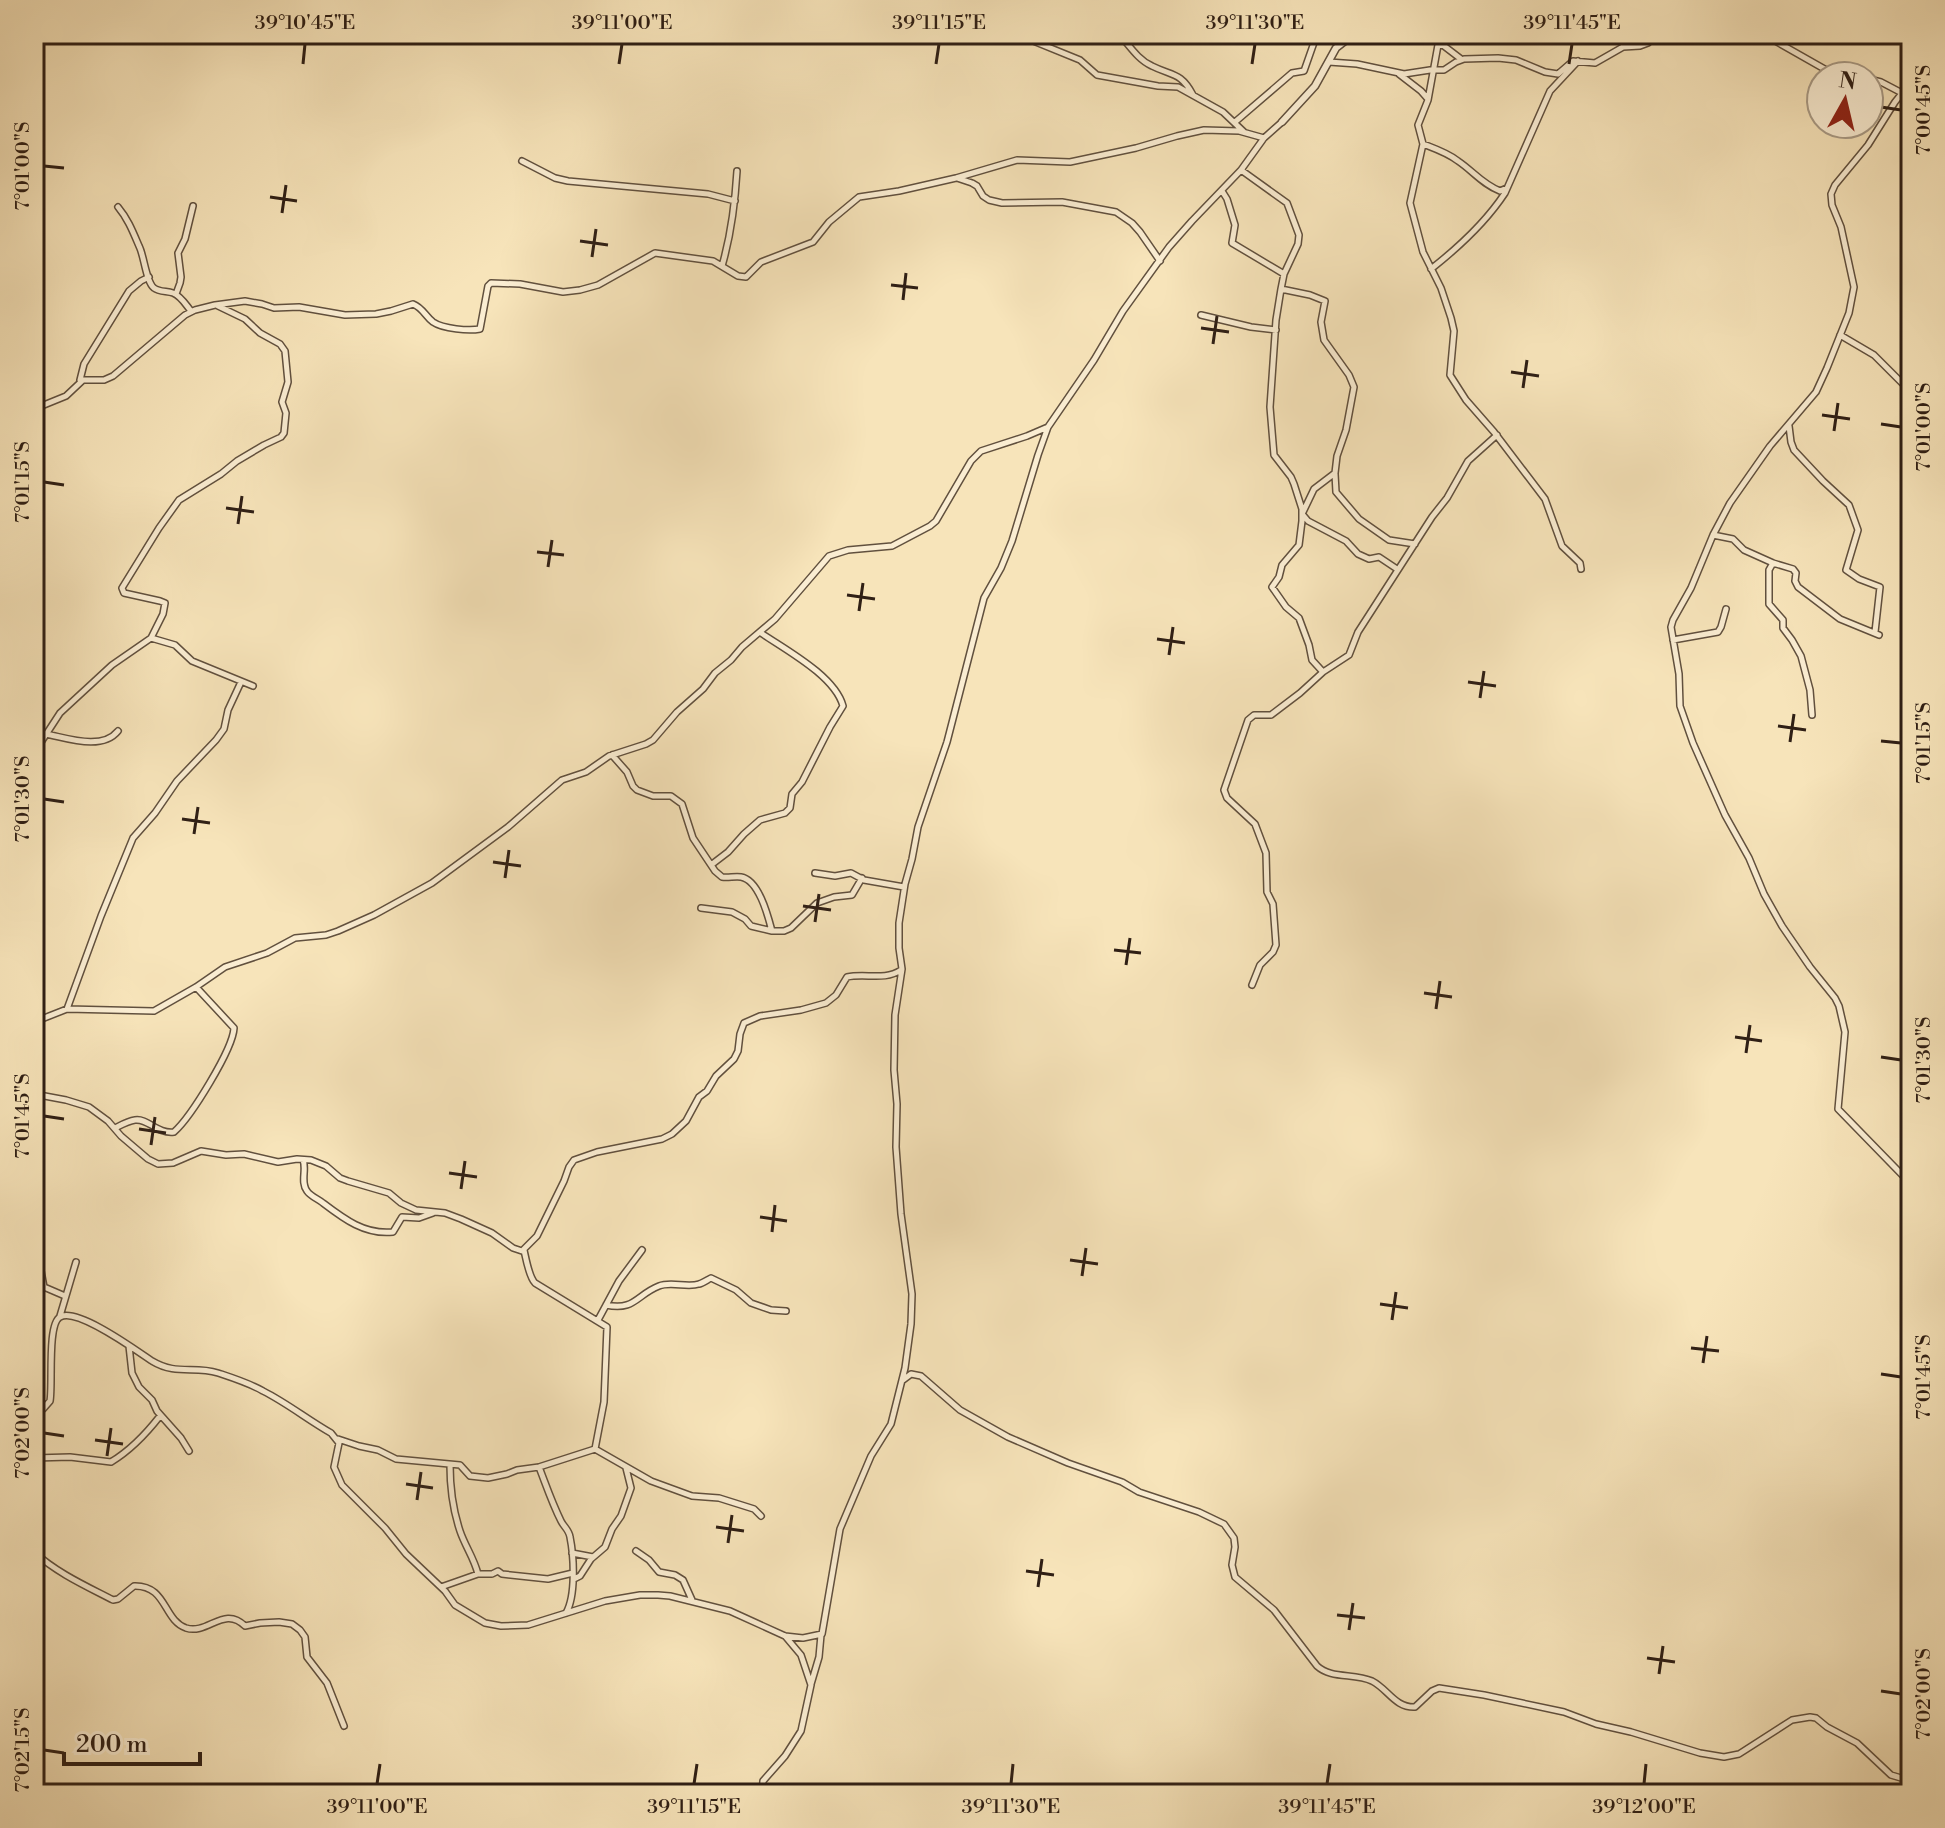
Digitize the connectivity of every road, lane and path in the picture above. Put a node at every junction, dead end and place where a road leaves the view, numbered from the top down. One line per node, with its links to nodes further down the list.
1 (1016, 34): 19 (street)
2 (1119, 34): 19 (street)
3 (1317, 34): 8 (street); 21 (street)
4 (1354, 34): 8 (street)
5 (1440, 34): 9 (street)
6 (1658, 34): 12 (street)
7 (1763, 34): 11 (street)
8 (1340, 44): 13 (street)
9 (1439, 44): 10 (street); 14 (street)
10 (1461, 60): 12 (street); 14 (street)
11 (1809, 60)
12 (1579, 61): 30 (street)
13 (1329, 62): 15 (street); 22 (street)
14 (1434, 70): 15 (street); 20 (street)
15 (1398, 74): 20 (street)
16 (1911, 82): 18 (street)
17 (1885, 84): 18 (street)
18 (1902, 93): 46 (street)
19 (1194, 96): 21 (street)
20 (1428, 100): 25 (street)
21 (1235, 122): 23 (street)
22 (1282, 122): 24 (street)
23 (1245, 132): 24 (street); 29 (street)
24 (1264, 138): 27 (street)
25 (1423, 144): 30 (street); 37 (street)
26 (522, 161): 32 (street)
27 (1241, 170): 31 (street); 38 (street)
28 (737, 171): 32 (street)
29 (956, 178): 35 (street); 36 (street)
30 (1507, 188): 37 (street)
31 (1222, 191): 35 (street); 38 (street)
32 (735, 201): 36 (street)
33 (193, 206): 41 (street)
34 (118, 207): 39 (street)
35 (1160, 261): 51 (street)
36 (722, 266): 42 (street)
37 (1431, 269): 52 (street)
38 (1284, 274): 40 (street)
39 (149, 277): 41 (street); 47 (street)
40 (1281, 289): 45 (street); 53 (street)
41 (176, 294): 43 (street)
42 (215, 305): 43 (street); 62 (street)
43 (191, 311): 47 (street)
44 (1201, 315): 45 (street)
45 (1276, 330): 54 (street)
46 (1840, 335): 48 (street); 50 (street)
47 (80, 381): 49 (street)
48 (1911, 392)
49 (34, 409)
50 (1789, 425): 55 (street); 57 (street)
51 (1048, 427): 61 (street); 75 (street)
52 (1497, 435): 56 (street); 59 (street)
53 (1335, 473): 54 (street); 56 (street)
54 (1302, 513): 58 (street); 64 (street)
55 (1713, 535): 57 (street); 63 (street)
56 (1415, 544): 58 (street)
57 (1773, 563): 67 (street)
58 (1397, 569): 64 (street)
59 (1581, 569)
60 (1726, 609): 63 (street)
61 (761, 633): 71 (street); 72 (street)
62 (151, 638): 65 (street); 69 (street)
63 (1673, 640): 86 (street)
64 (1323, 672): 79 (street)
65 (241, 682): 66 (street); 81 (street)
66 (253, 686)
67 (1812, 715)
68 (118, 731): 69 (street)
69 (46, 734): 70 (street)
70 (34, 753)
71 (612, 755): 72 (street); 80 (street)
72 (711, 865): 77 (street)
73 (815, 873): 74 (street)
74 (862, 878): 75 (street); 77 (street)
75 (904, 887): 78 (street)
76 (701, 908): 77 (street)
77 (772, 931)
78 (902, 969): 88 (street); 100 (street)
79 (1252, 985)
80 (196, 987): 81 (street); 84 (street)
81 (67, 1009): 82 (street)
82 (34, 1022)
83 (34, 1094): 84 (street)
84 (115, 1128): 85 (street)
85 (302, 1159): 87 (street); 87 (street)
86 (1911, 1184)
87 (434, 1212): 88 (street)
88 (524, 1250): 98 (street)
89 (642, 1250): 95 (street)
90 (76, 1262): 94 (street)
91 (41, 1271): 92 (street)
92 (44, 1287): 93 (street); 94 (street)
93 (34, 1296)
94 (65, 1296): 97 (street)
95 (606, 1305): 96 (street); 98 (street)
96 (786, 1311)
97 (60, 1317): 99 (street); 101 (street)
98 (598, 1320): 104 (street)
99 (129, 1345): 102 (street); 103 (street)
100 (902, 1381): 120 (street); 124 (street)
101 (34, 1411)
102 (160, 1416): 105 (street); 106 (street)
103 (337, 1439): 107 (street); 117 (street)
104 (595, 1449): 108 (street); 109 (street)
105 (189, 1451)
106 (34, 1458)
107 (450, 1465): 108 (street); 115 (street)
108 (539, 1467): 113 (street)
109 (625, 1467): 110 (street); 114 (street)
110 (761, 1516)
111 (636, 1551): 118 (street)
112 (34, 1552): 123 (street)
113 (572, 1553): 114 (street); 116 (street)
114 (593, 1557): 116 (street)
115 (478, 1574): 116 (street); 117 (street)
116 (574, 1576): 119 (street)
117 (441, 1587): 119 (street)
118 (692, 1601): 119 (street); 121 (street)
119 (565, 1613)
120 (822, 1634): 121 (street); 122 (street)
121 (785, 1636): 122 (street)
122 (811, 1685): 125 (street)
123 (344, 1726)
124 (1907, 1781): 126 (street)
125 (762, 1794)
126 (1909, 1794)

